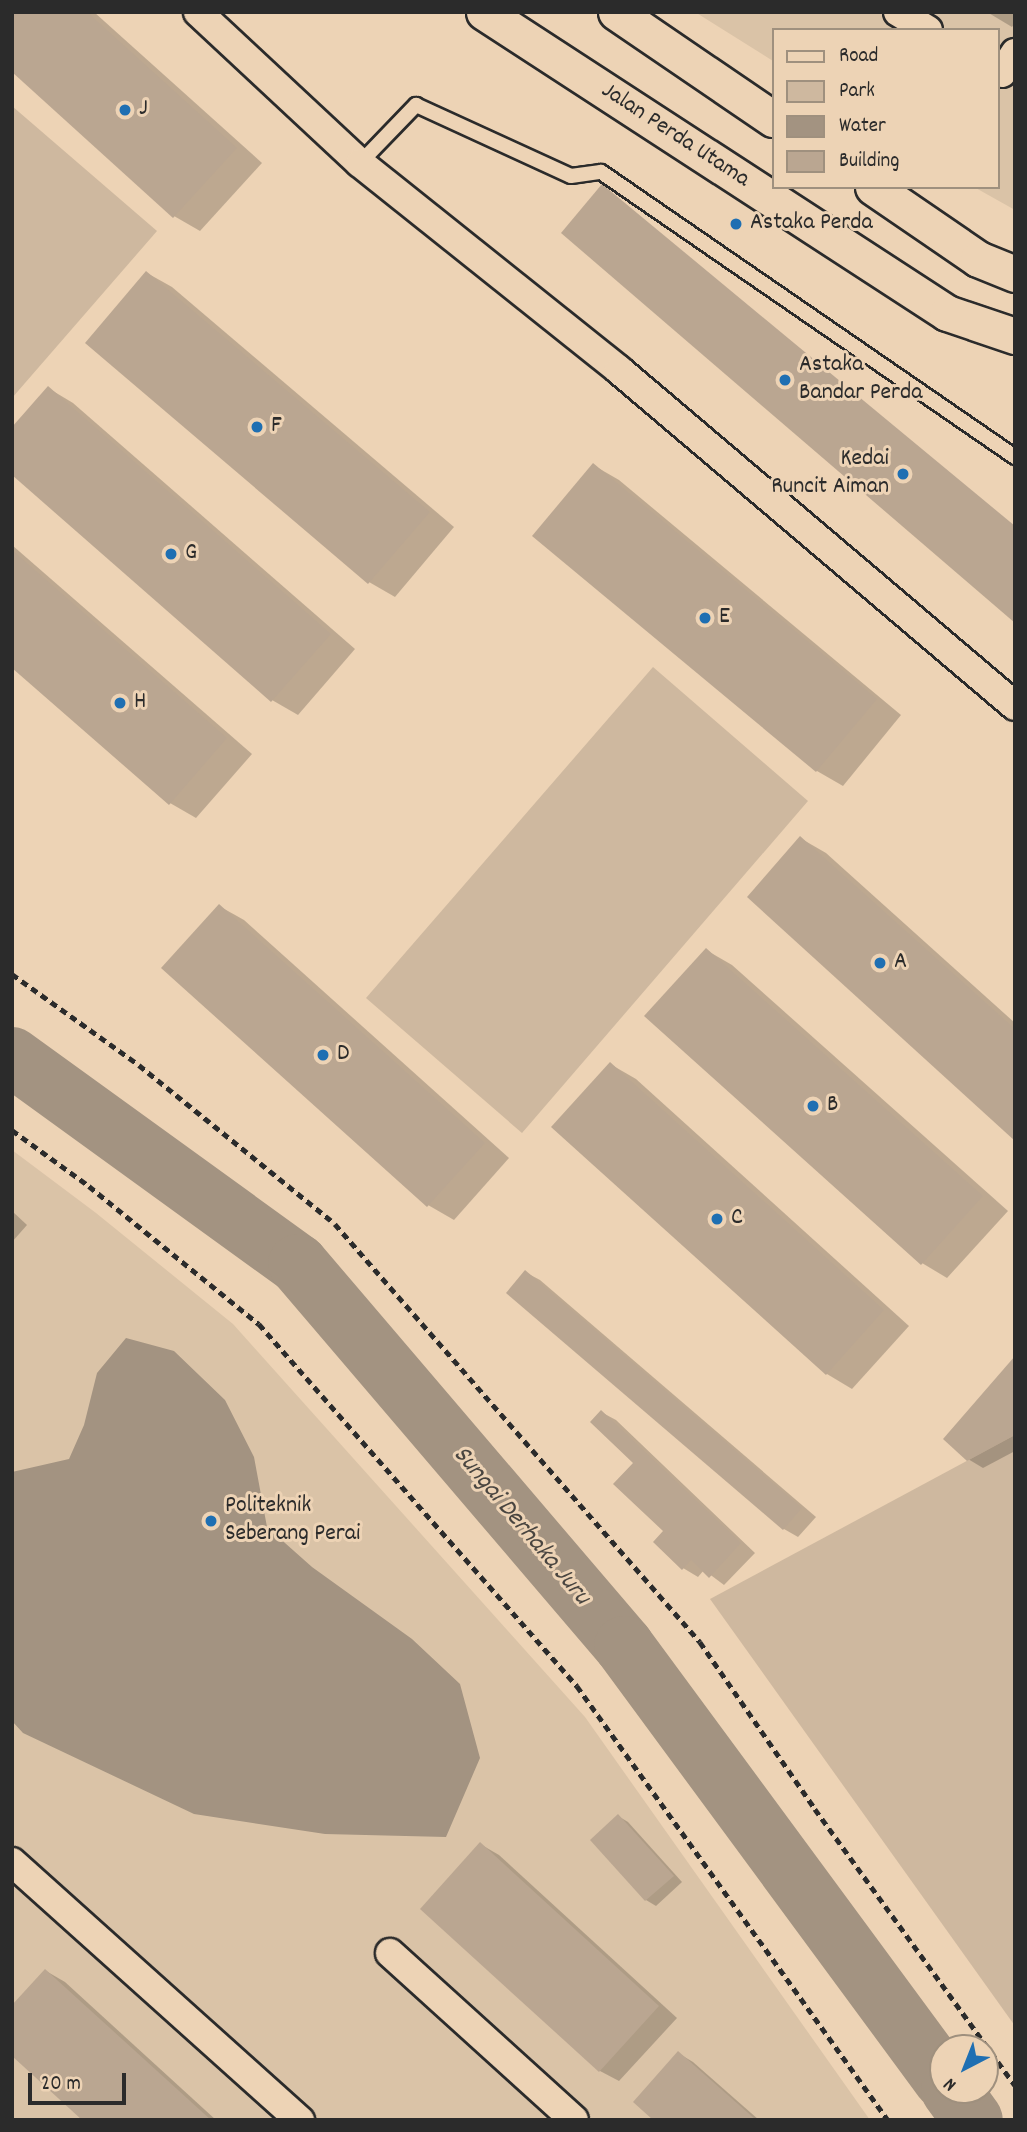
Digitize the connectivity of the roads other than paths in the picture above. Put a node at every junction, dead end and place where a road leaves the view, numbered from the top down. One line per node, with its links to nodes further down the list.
1 (198, 12): 7 (street)
2 (484, 12): 10 (street, Jalan Perda Utama)
3 (616, 12): 6 (street)
4 (898, 12): 5 (street)
5 (925, 28)
6 (772, 118)
7 (360, 163): 11 (lane); 12 (street)
8 (876, 189): 9 (street)
9 (1015, 274)
10 (1015, 336)
11 (1015, 457)
12 (1015, 706)
13 (12, 1862): 15 (street)
14 (390, 1953): 16 (street)
15 (300, 2120)
16 (574, 2120)

